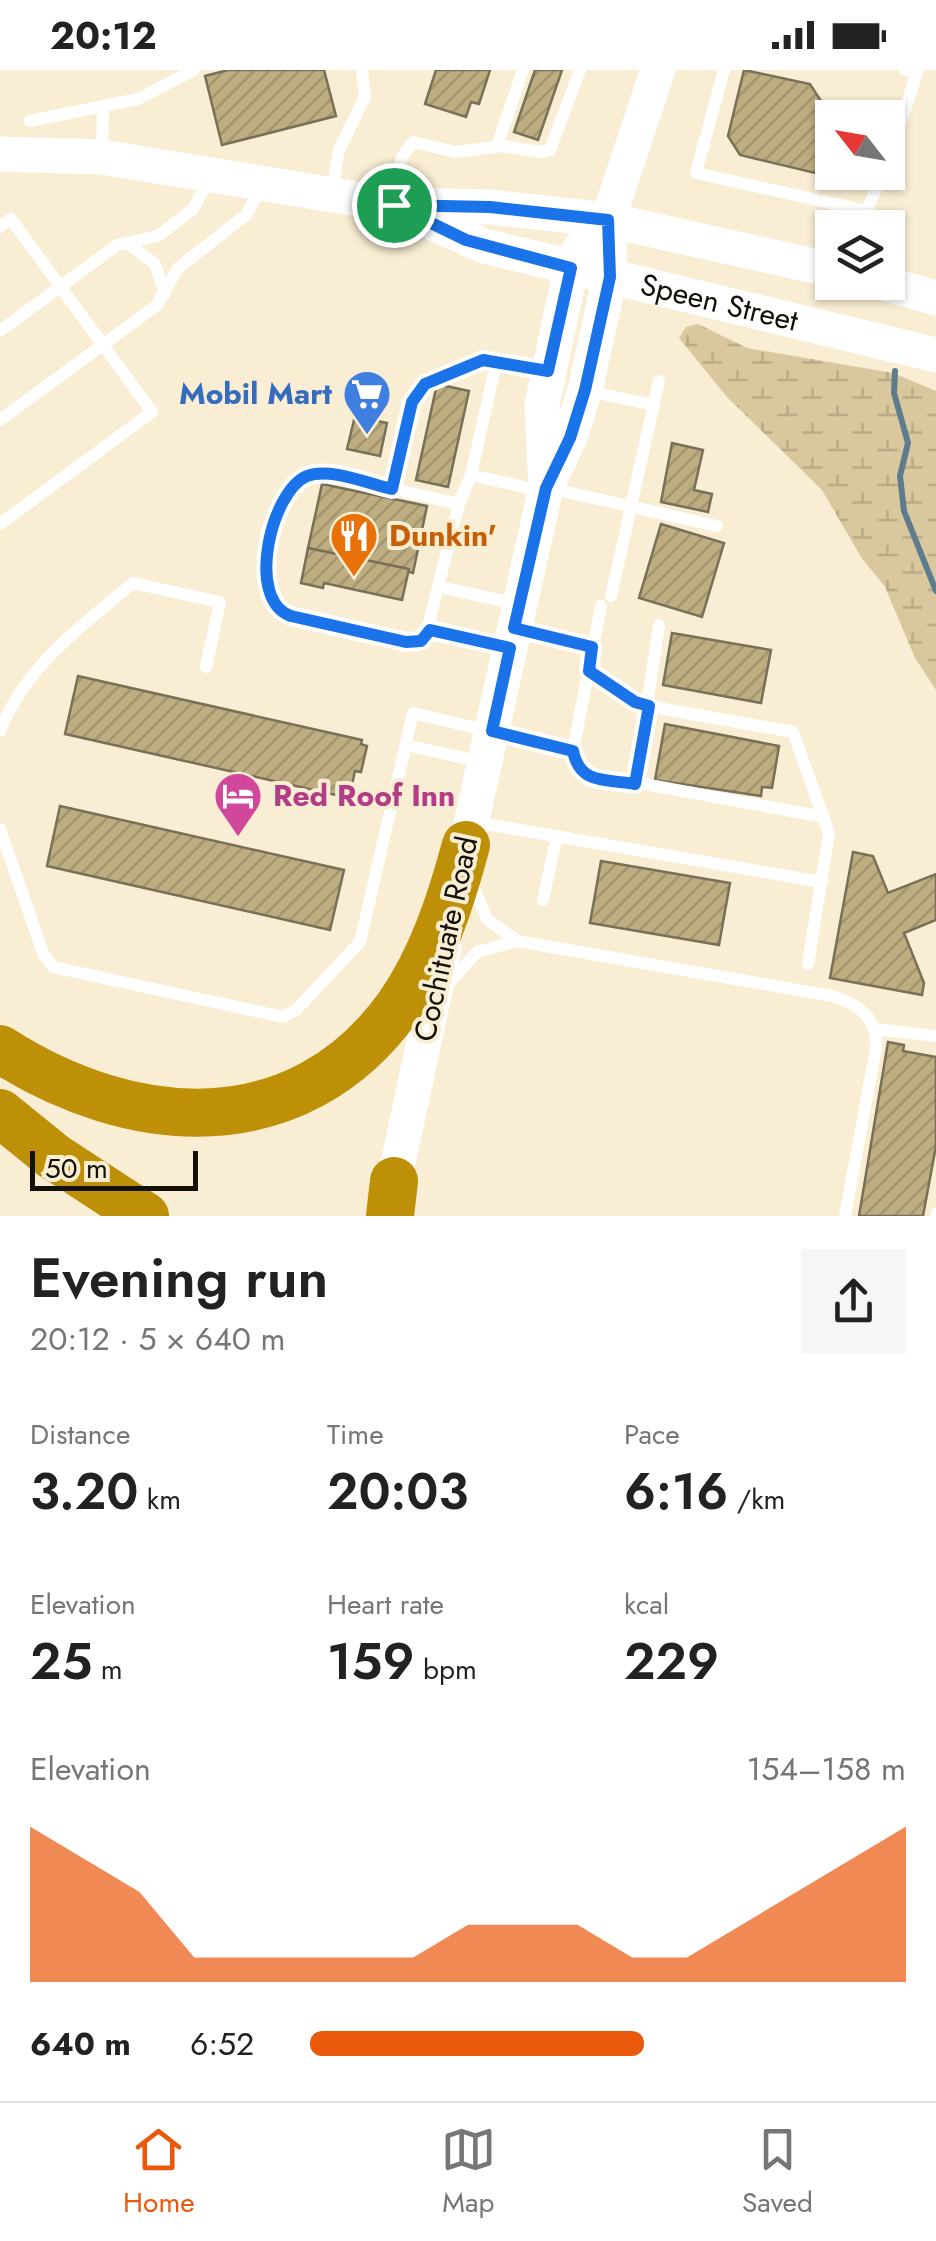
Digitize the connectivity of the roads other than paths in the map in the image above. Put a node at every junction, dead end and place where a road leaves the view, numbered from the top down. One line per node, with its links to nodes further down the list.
1 (194, 70): 8 (lane)
2 (362, 70): 16 (lane)
3 (523, 70): 11 (lane)
4 (580, 70): 11 (lane)
5 (658, 70): 19 (main road, Cochituate Road)
6 (724, 70): 18 (lane)
7 (905, 70): 9 (lane)
8 (103, 106): 10 (lane); 13 (lane)
9 (905, 107)
10 (30, 121)
11 (497, 146): 17 (lane)
12 (0, 154): 13 (main road, Speen Street)
13 (102, 157): 14 (main road, Speen Street)
14 (212, 174): 15 (main road, Speen Street); 21 (lane)
15 (263, 182): 16 (main road, Speen Street); 27 (lane)
16 (331, 194): 17 (main road, Speen Street)
17 (394, 205): 19 (main road, Speen Street); 23 (main road, Speen Street)
18 (862, 210)
19 (608, 220): 22 (main road, Speen Street); 23 (main road, Cochituate Road); 24 (main road, Cochituate Road)
20 (0, 228): 25 (lane)
21 (126, 242): 25 (lane); 27 (lane)
22 (815, 266)
23 (571, 268): 24 (main road, Speen Street); 33 (main road, Cochituate Road)
24 (610, 277): 31 (main road, Speen Street); 35 (main road, Cochituate Road)
25 (60, 286): 29 (lane); 30 (lane)
26 (905, 289): 28 (main road)
27 (165, 294): 30 (lane)
28 (936, 298)
29 (0, 331)
30 (103, 345): 37 (lane); 43 (lane)
31 (936, 355)
32 (497, 360): 33 (lane); 38 (lane); 39 (lane)
33 (548, 371): 40 (main road, Cochituate Road)
34 (659, 381): 36 (lane)
35 (585, 390): 36 (lane); 40 (main road, Cochituate Road)
36 (654, 405): 42 (lane)
37 (0, 420)
38 (471, 476): 40 (lane); 41 (lane)
39 (392, 489): 41 (lane); 48 (lane)
40 (546, 490): 42 (lane); 47 (main road, Cochituate Road)
41 (459, 504): 45 (lane)
42 (631, 506): 44 (lane); 49 (lane)
43 (0, 524)
44 (717, 526)
45 (440, 586): 47 (lane); 48 (lane)
46 (660, 624): 52 (lane)
47 (515, 627): 48 (lane); 49 (lane); 55 (main road, Cochituate Road)
48 (430, 630)
49 (592, 647): 51 (lane)
50 (206, 667): 53 (lane)
51 (589, 671): 52 (lane); 56 (lane)
52 (649, 706): 57 (lane); 58 (lane)
53 (0, 731)
54 (406, 745): 55 (lane); 55 (lane); 59 (lane)
55 (488, 747): 56 (lane); 60 (main road, Cochituate Road)
56 (573, 751): 57 (lane)
57 (635, 784): 58 (lane)
58 (824, 817): 62 (lane)
59 (0, 829)
60 (468, 833): 61 (lane); 64 (lane); 66 (main road, Cochituate Road); 69 (highway)
61 (557, 836): 62 (lane); 63 (lane)
62 (822, 882): 65 (lane)
63 (542, 900)
64 (517, 942): 66 (lane); 67 (lane)
65 (808, 964)
66 (428, 1026): 72 (main road, Cochituate Road)
67 (875, 1029): 68 (lane); 75 (lane)
68 (936, 1036)
69 (0, 1048)
70 (0, 1113): 74 (highway)
71 (0, 1148): 73 (highway)
72 (390, 1204)
73 (93, 1216)
74 (146, 1216)
75 (846, 1216)

